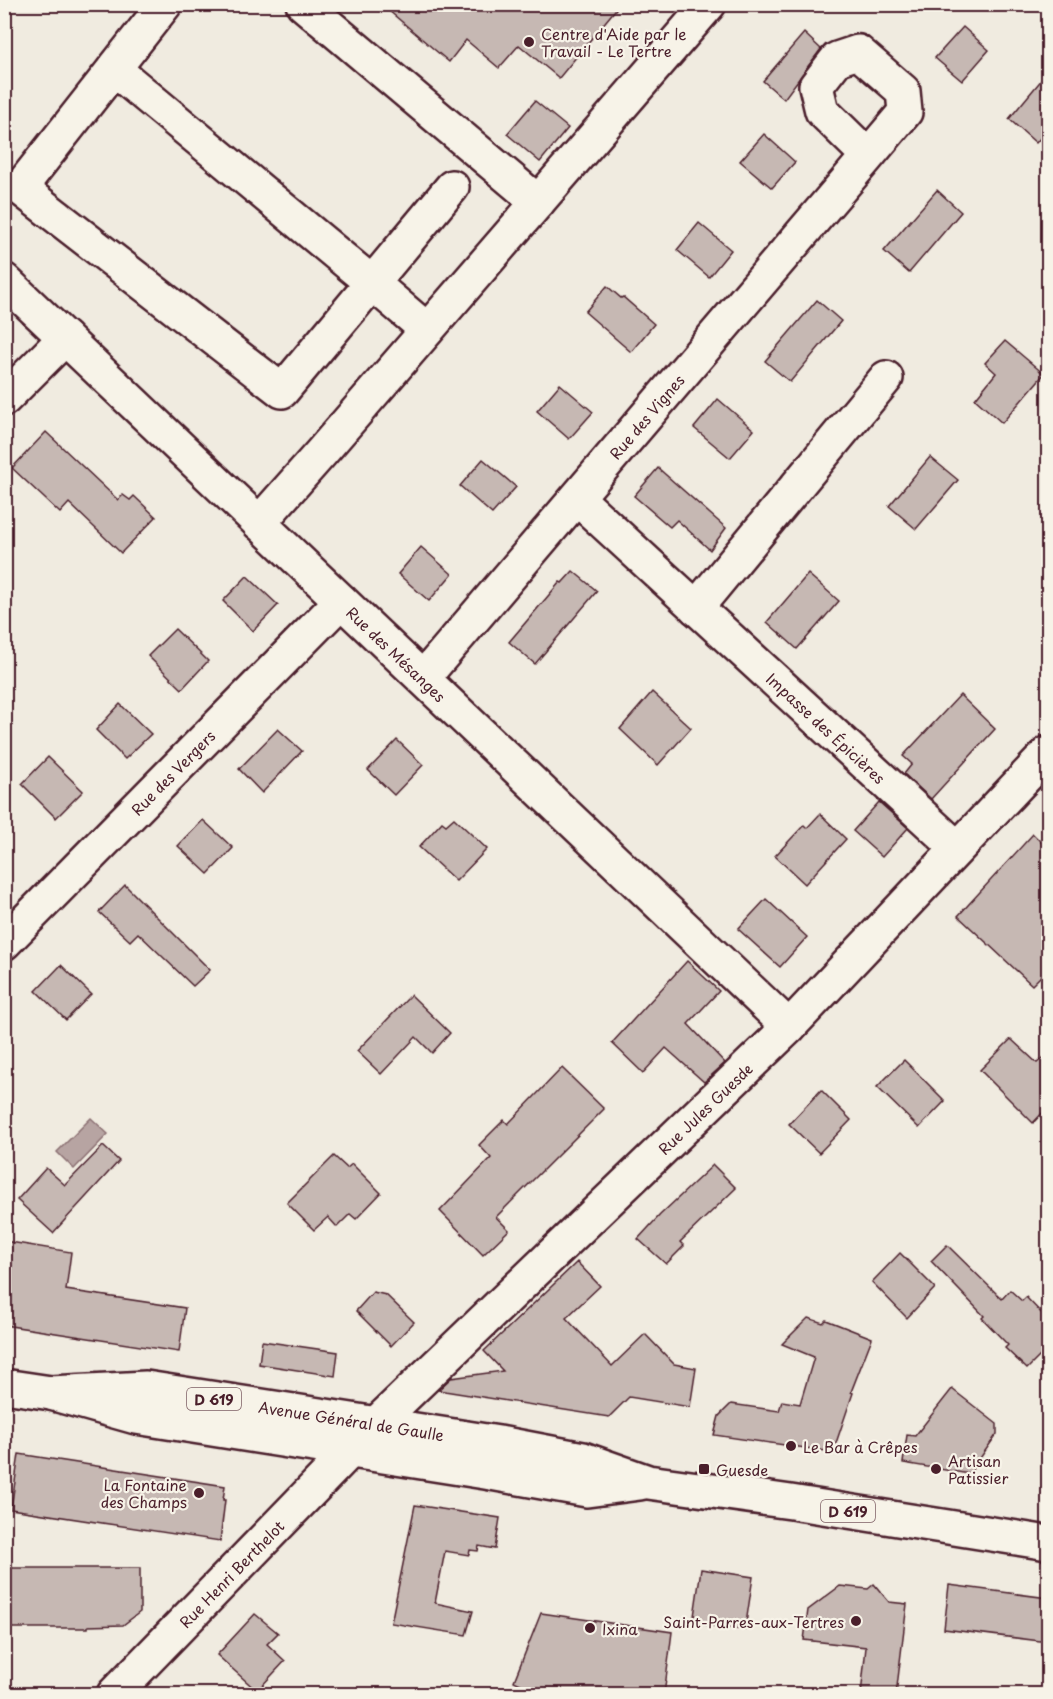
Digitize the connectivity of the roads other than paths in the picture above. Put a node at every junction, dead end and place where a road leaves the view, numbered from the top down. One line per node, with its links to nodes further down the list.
1 (165, 4): 4 (street)
2 (303, 4): 7 (street)
3 (708, 4): 7 (street)
4 (114, 69): 9 (street); 9 (street)
5 (868, 156): 14 (street, Rue des Vignes)
6 (452, 187): 9 (street)
7 (538, 202): 10 (street)
8 (4, 280): 11 (street, Rue des Mésanges)
9 (372, 283): 10 (street)
10 (427, 330): 15 (street)
11 (65, 338): 13 (street); 15 (street, Rue des Mésanges)
12 (886, 378): 17 (street)
13 (4, 399)
14 (577, 498): 17 (street, Impasse des Épicières); 18 (street, Rue des Vignes)
15 (259, 523): 16 (street, Rue des Mésanges)
16 (341, 601): 18 (street, Rue des Mésanges); 21 (street, Rue des Vergers)
17 (696, 608): 20 (street, Impasse des Épicières)
18 (423, 678): 22 (street, Rue des Mésanges)
19 (1048, 753): 20 (street, Rue Jules Guesde)
20 (957, 848): 22 (street, Rue Jules Guesde)
21 (4, 943)
22 (789, 1027): 25 (street, Rue Jules Guesde)
23 (4, 1386): 24 (street, Avenue Général de Gaulle / D 619)
24 (51, 1393): 25 (street, Avenue Général de Gaulle / D 619); 26 (street, Avenue Général de Gaulle / D 619)
25 (376, 1424): 26 (street, Rue Jules Guesde); 27 (street, Avenue Général de Gaulle / D 619)
26 (349, 1452): 27 (street, Avenue Général de Gaulle / D 619); 29 (street, Rue Henri Berthelot)
27 (648, 1482): 28 (street, Avenue Général de Gaulle / D 619)
28 (1048, 1543)
29 (114, 1695)

